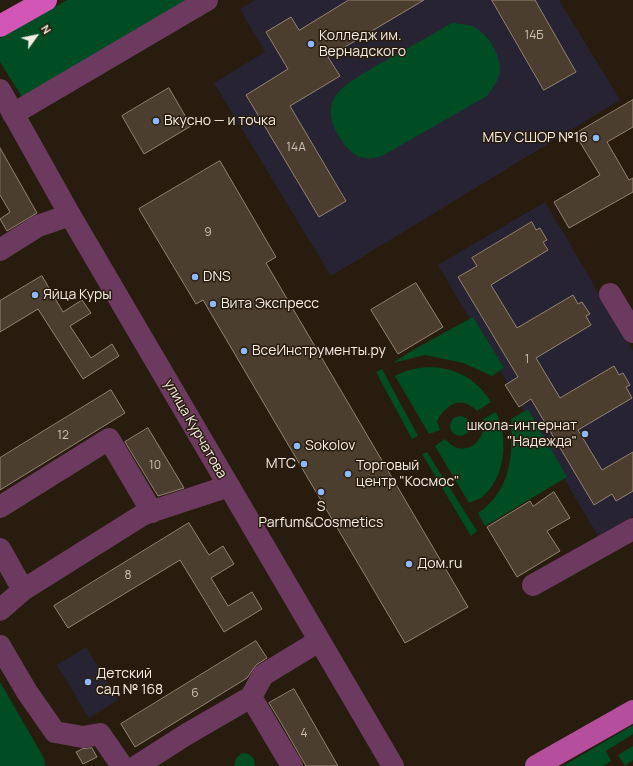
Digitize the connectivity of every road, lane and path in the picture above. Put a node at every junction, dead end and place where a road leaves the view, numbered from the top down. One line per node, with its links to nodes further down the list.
1 (46, 0): 3 (highway)
2 (207, 0): 4 (street)
3 (0, 26)
4 (5, 105): 5 (street, улица Курчатова)
5 (70, 215): 6 (street); 9 (street, улица Курчатова)
6 (0, 250)
7 (610, 294): 8 (street)
8 (633, 332)
9 (229, 486): 11 (street); 17 (street, улица Курчатова)
10 (0, 507): 11 (street)
11 (152, 512): 15 (street)
12 (633, 529): 14 (street)
13 (0, 549): 15 (street)
14 (533, 585)
15 (23, 590): 16 (street)
16 (0, 610)
17 (319, 641): 19 (street); 24 (street, улица Курчатова)
18 (0, 646): 21 (street)
19 (251, 698): 22 (street); 23 (street)
20 (633, 711): 25 (main road)
21 (122, 766)
22 (138, 766)
23 (292, 766)
24 (393, 766)
25 (536, 766)

